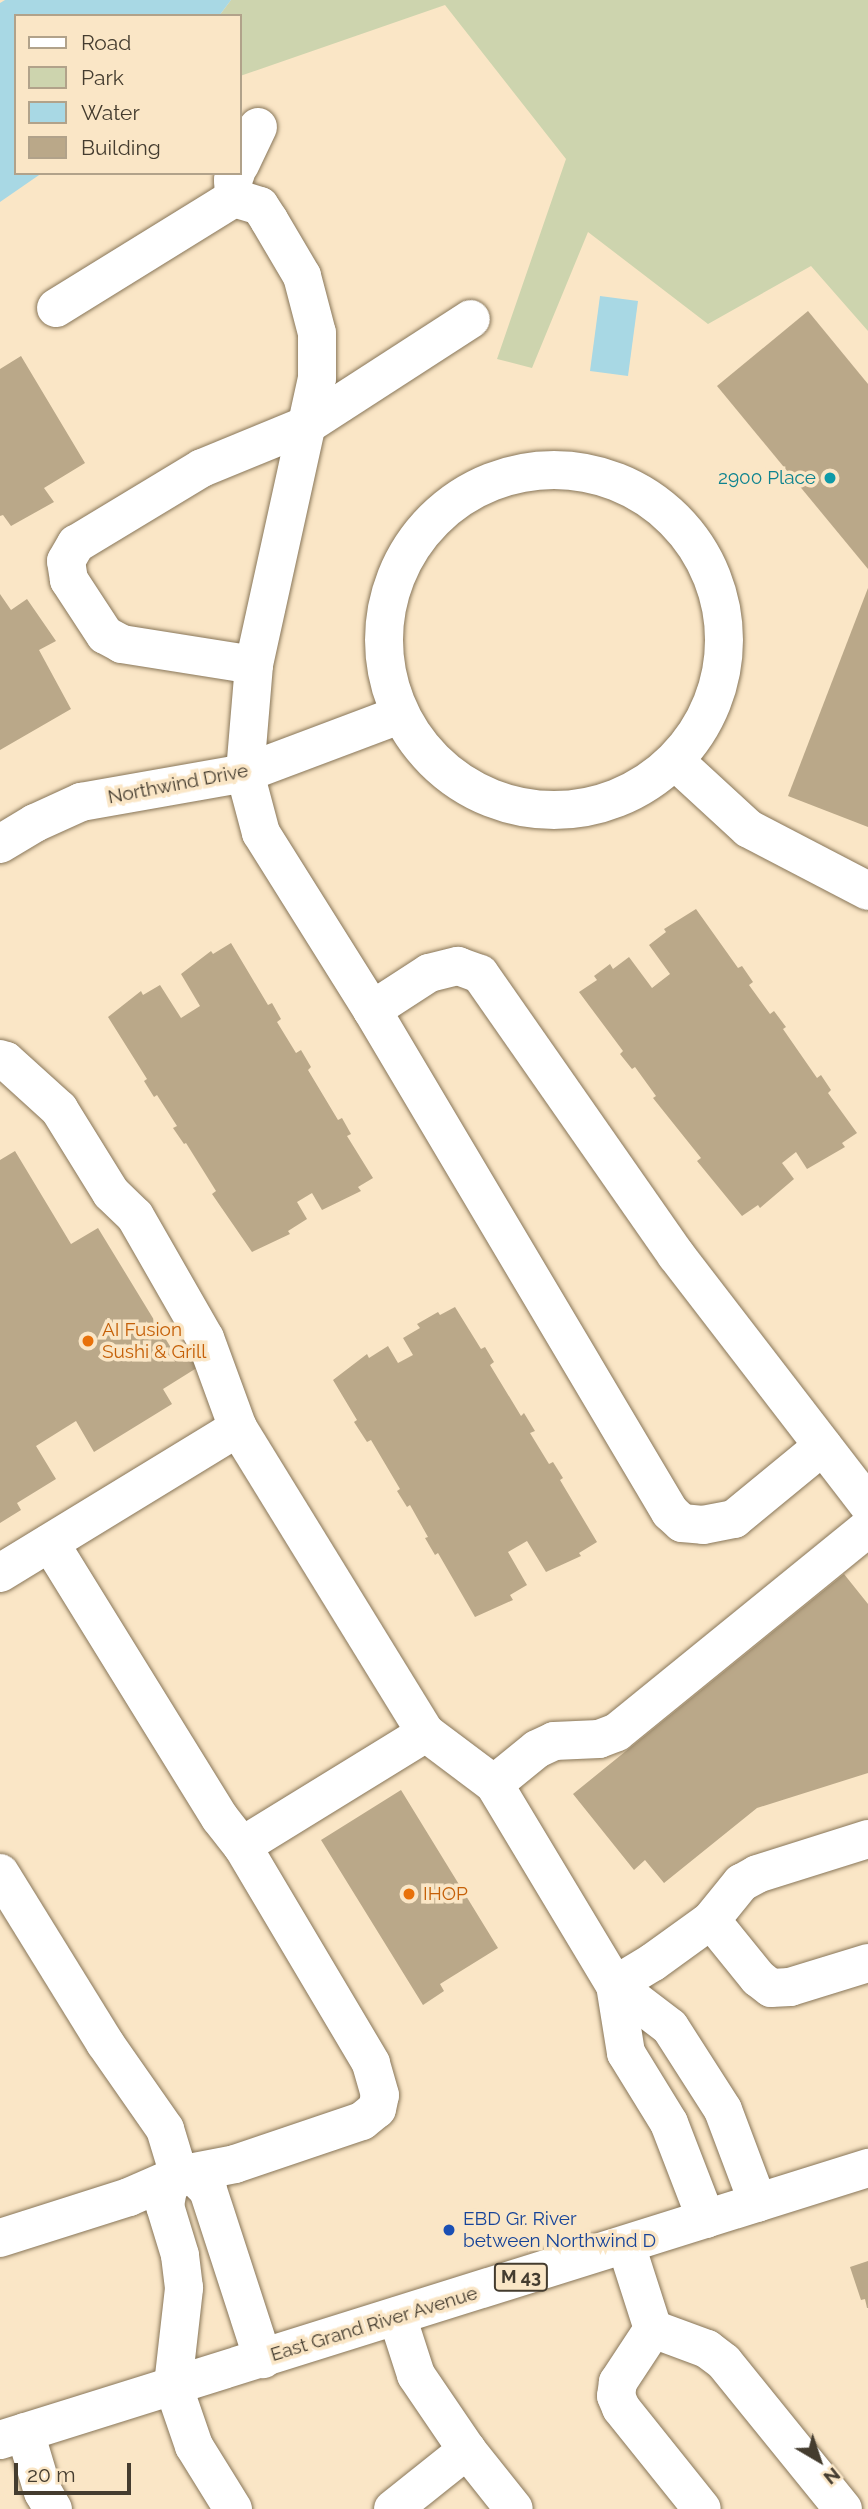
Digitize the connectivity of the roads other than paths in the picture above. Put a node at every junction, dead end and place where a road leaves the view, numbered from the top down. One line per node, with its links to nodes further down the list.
1 (258, 127): 2 (street)
2 (242, 165)
3 (236, 179): 4 (street); 6 (street)
4 (56, 308)
5 (471, 319): 6 (street)
6 (307, 425): 7 (street); 7 (street)
7 (254, 665): 10 (street)
8 (399, 715): 9 (street); 9 (street); 10 (street, Northwind Drive)
9 (675, 761): 12 (street)
10 (245, 774): 11 (street, Northwind Drive); 13 (street)
11 (0, 844)
12 (868, 891)
13 (372, 1010): 16 (street); 16 (street)
14 (0, 1059): 15 (street)
15 (239, 1428): 19 (street); 21 (street)
16 (824, 1446): 17 (street)
17 (868, 1504)
18 (868, 1528): 22 (street)
19 (50, 1544): 20 (street); 24 (street)
20 (0, 1573)
21 (426, 1733): 22 (street); 24 (street)
22 (495, 1784): 28 (street)
23 (868, 1839): 26 (street)
24 (242, 1846): 30 (street)
25 (0, 1873): 30 (street)
26 (711, 1920): 27 (street); 28 (street)
27 (868, 1963)
28 (615, 1985): 31 (street); 32 (street)
29 (868, 2168): 31 (street, East Grand River Avenue / M 43)
30 (179, 2175): 33 (street); 37 (street); 38 (street)
31 (758, 2203): 32 (street, East Grand River Avenue / M 43)
32 (706, 2219): 34 (street, East Grand River Avenue / M 43)
33 (0, 2238)
34 (626, 2245): 35 (street, East Grand River Avenue / M 43); 36 (street)
35 (397, 2316): 37 (street, East Grand River Avenue / M 43); 40 (street)
36 (653, 2329): 45 (street); 46 (street)
37 (263, 2358): 38 (street, East Grand River Avenue / M 43)
38 (173, 2385): 39 (street, East Grand River Avenue / M 43); 42 (street)
39 (12, 2436): 41 (street)
40 (467, 2450): 43 (street); 44 (street)
41 (53, 2509)
42 (233, 2509)
43 (393, 2509)
44 (514, 2509)
45 (702, 2509)
46 (843, 2509)

